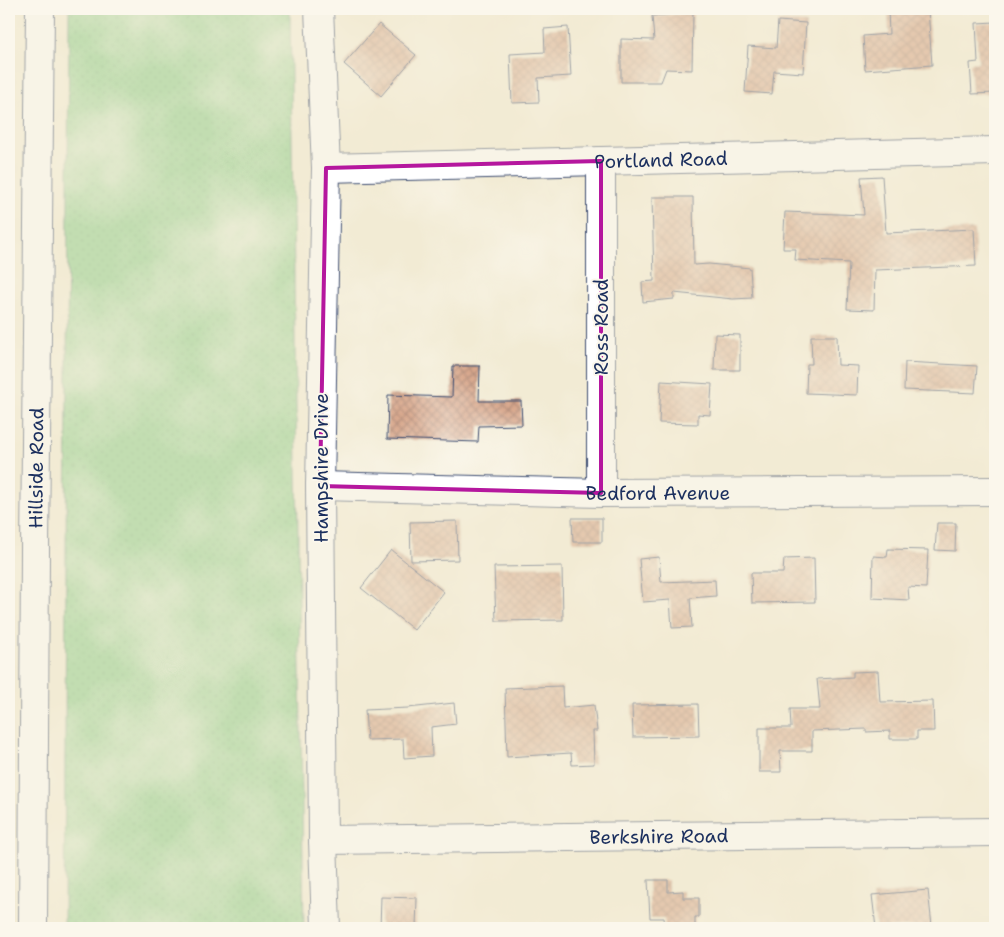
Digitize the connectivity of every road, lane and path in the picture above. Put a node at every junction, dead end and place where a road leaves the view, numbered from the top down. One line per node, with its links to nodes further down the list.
1 (40, 9): 11 (street, Hillside Road)
2 (319, 9): 5 (street, Hampshire Drive)
3 (995, 151): 4 (street, Portland Road)
4 (601, 161): 5 (street, Portland Road); 8 (street, Ross Road)
5 (326, 168): 6 (street, Hampshire Drive)
6 (320, 486): 8 (street, Bedford Avenue); 10 (street, Hampshire Drive)
7 (995, 491): 8 (street, Bedford Avenue)
8 (601, 493)
9 (995, 832): 10 (street, Berkshire Road)
10 (323, 840): 12 (street, Hampshire Drive)
11 (33, 928)
12 (326, 928)

